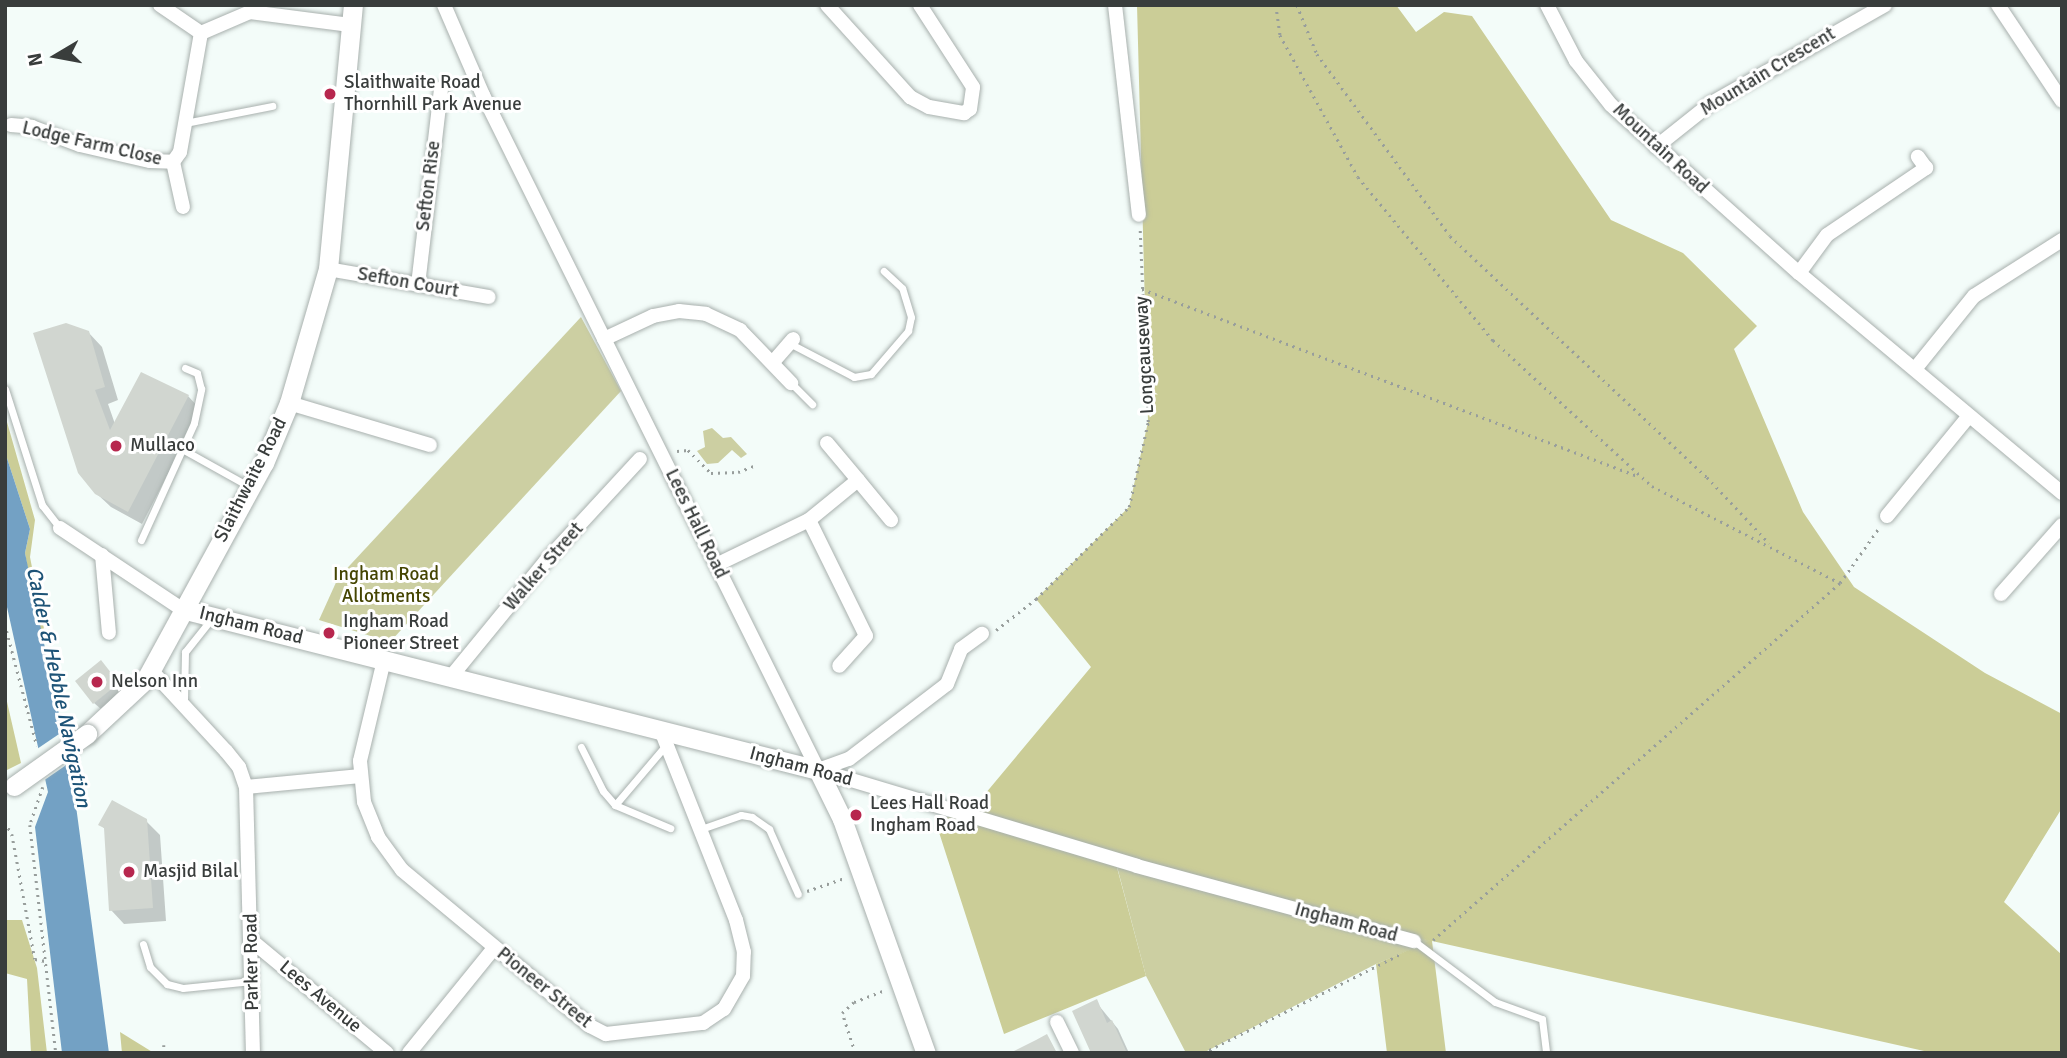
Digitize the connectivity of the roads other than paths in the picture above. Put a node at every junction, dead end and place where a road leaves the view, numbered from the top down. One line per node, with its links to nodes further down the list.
1 (160, 5): 11 (street)
2 (444, 5): 28 (street, Lees Hall Road)
3 (827, 5): 4 (street)
4 (920, 5)
5 (1115, 5): 21 (street)
6 (1548, 5): 17 (street, Mountain Road)
7 (1885, 5): 17 (street, Mountain Crescent)
8 (1998, 5): 13 (street)
9 (251, 9): 10 (street); 11 (street)
10 (351, 15): 23 (street, Slaithwaite Road)
11 (201, 33): 15 (street, Lodge Farm Close)
12 (440, 88): 26 (street, Sefton Rise)
13 (2062, 101)
14 (272, 106): 15 (lane)
15 (185, 123): 19 (street, Lodge Farm Close)
16 (11, 125): 19 (street, Lodge Farm Close)
17 (1656, 148): 25 (street, Mountain Road)
18 (1918, 157): 25 (street)
19 (173, 162): 20 (street, Lodge Farm Close)
20 (183, 208)
21 (1139, 215)
22 (2062, 240): 32 (street)
23 (328, 269): 26 (street, Sefton Court); 35 (street, Slaithwaite Road)
24 (884, 271): 29 (lane)
25 (1798, 273): 32 (street, Mountain Road)
26 (418, 285): 27 (street, Sefton Court)
27 (489, 297)
28 (604, 339): 30 (street); 52 (street, Lees Hall Road)
29 (792, 342): 30 (street)
30 (774, 361): 33 (street)
31 (185, 368): 40 (lane)
32 (1915, 369): 37 (street, Mountain Road)
33 (792, 383): 36 (lane)
34 (5, 389): 49 (lane)
35 (289, 403): 39 (street); 43 (street, Slaithwaite Road)
36 (812, 404)
37 (1968, 417): 44 (street, Mountain Road); 45 (street)
38 (827, 443): 42 (street)
39 (430, 445)
40 (182, 449): 43 (lane); 50 (lane)
41 (640, 459): 61 (street, Walker Street)
42 (858, 480): 46 (street); 47 (street)
43 (250, 487): 54 (street, Slaithwaite Road)
44 (2062, 494)
45 (1887, 516)
46 (809, 520): 52 (street); 59 (street)
47 (891, 520)
48 (2062, 525): 53 (street)
49 (60, 528): 51 (street)
50 (141, 540)
51 (102, 555): 54 (street); 56 (street)
52 (716, 565): 65 (street, Lees Hall Road)
53 (2001, 594)
54 (182, 609): 55 (street, Ingham Road); 60 (street, Slaithwaite Road)
55 (214, 617): 58 (street, Ingham Road); 62 (lane)
56 (109, 632)
57 (982, 634): 65 (street)
58 (384, 660): 61 (street, Ingham Road); 66 (street, Pioneer Street)
59 (839, 666)
60 (150, 669): 62 (street, Parker Road); 68 (street, Slaithwaite Road, bridge)
61 (450, 678): 63 (street, Ingham Road)
62 (186, 708): 67 (street, Parker Road)
63 (664, 738): 65 (street, Ingham Road); 69 (lane); 71 (street, Pioneer Street)
64 (581, 747): 69 (lane)
65 (818, 771): 74 (street, Ingham Road); 82 (street, Lees Hall Road)
66 (360, 776): 67 (street); 76 (street, Pioneer Street)
67 (246, 787): 73 (street, Parker Road)
68 (10, 789)
69 (615, 805): 70 (lane)
70 (670, 828)
71 (701, 829): 72 (lane); 76 (street, Pioneer Street)
72 (798, 894)
73 (252, 941): 77 (street, Parker Road); 80 (street, Lees Avenue)
74 (1418, 943): 84 (lane)
75 (143, 944): 77 (lane)
76 (494, 948): 81 (street)
77 (253, 981): 79 (street, Parker Road)
78 (1057, 1021): 83 (street)
79 (253, 1053)
80 (387, 1053)
81 (409, 1053)
82 (926, 1053)
83 (1072, 1053)
84 (1546, 1053)

